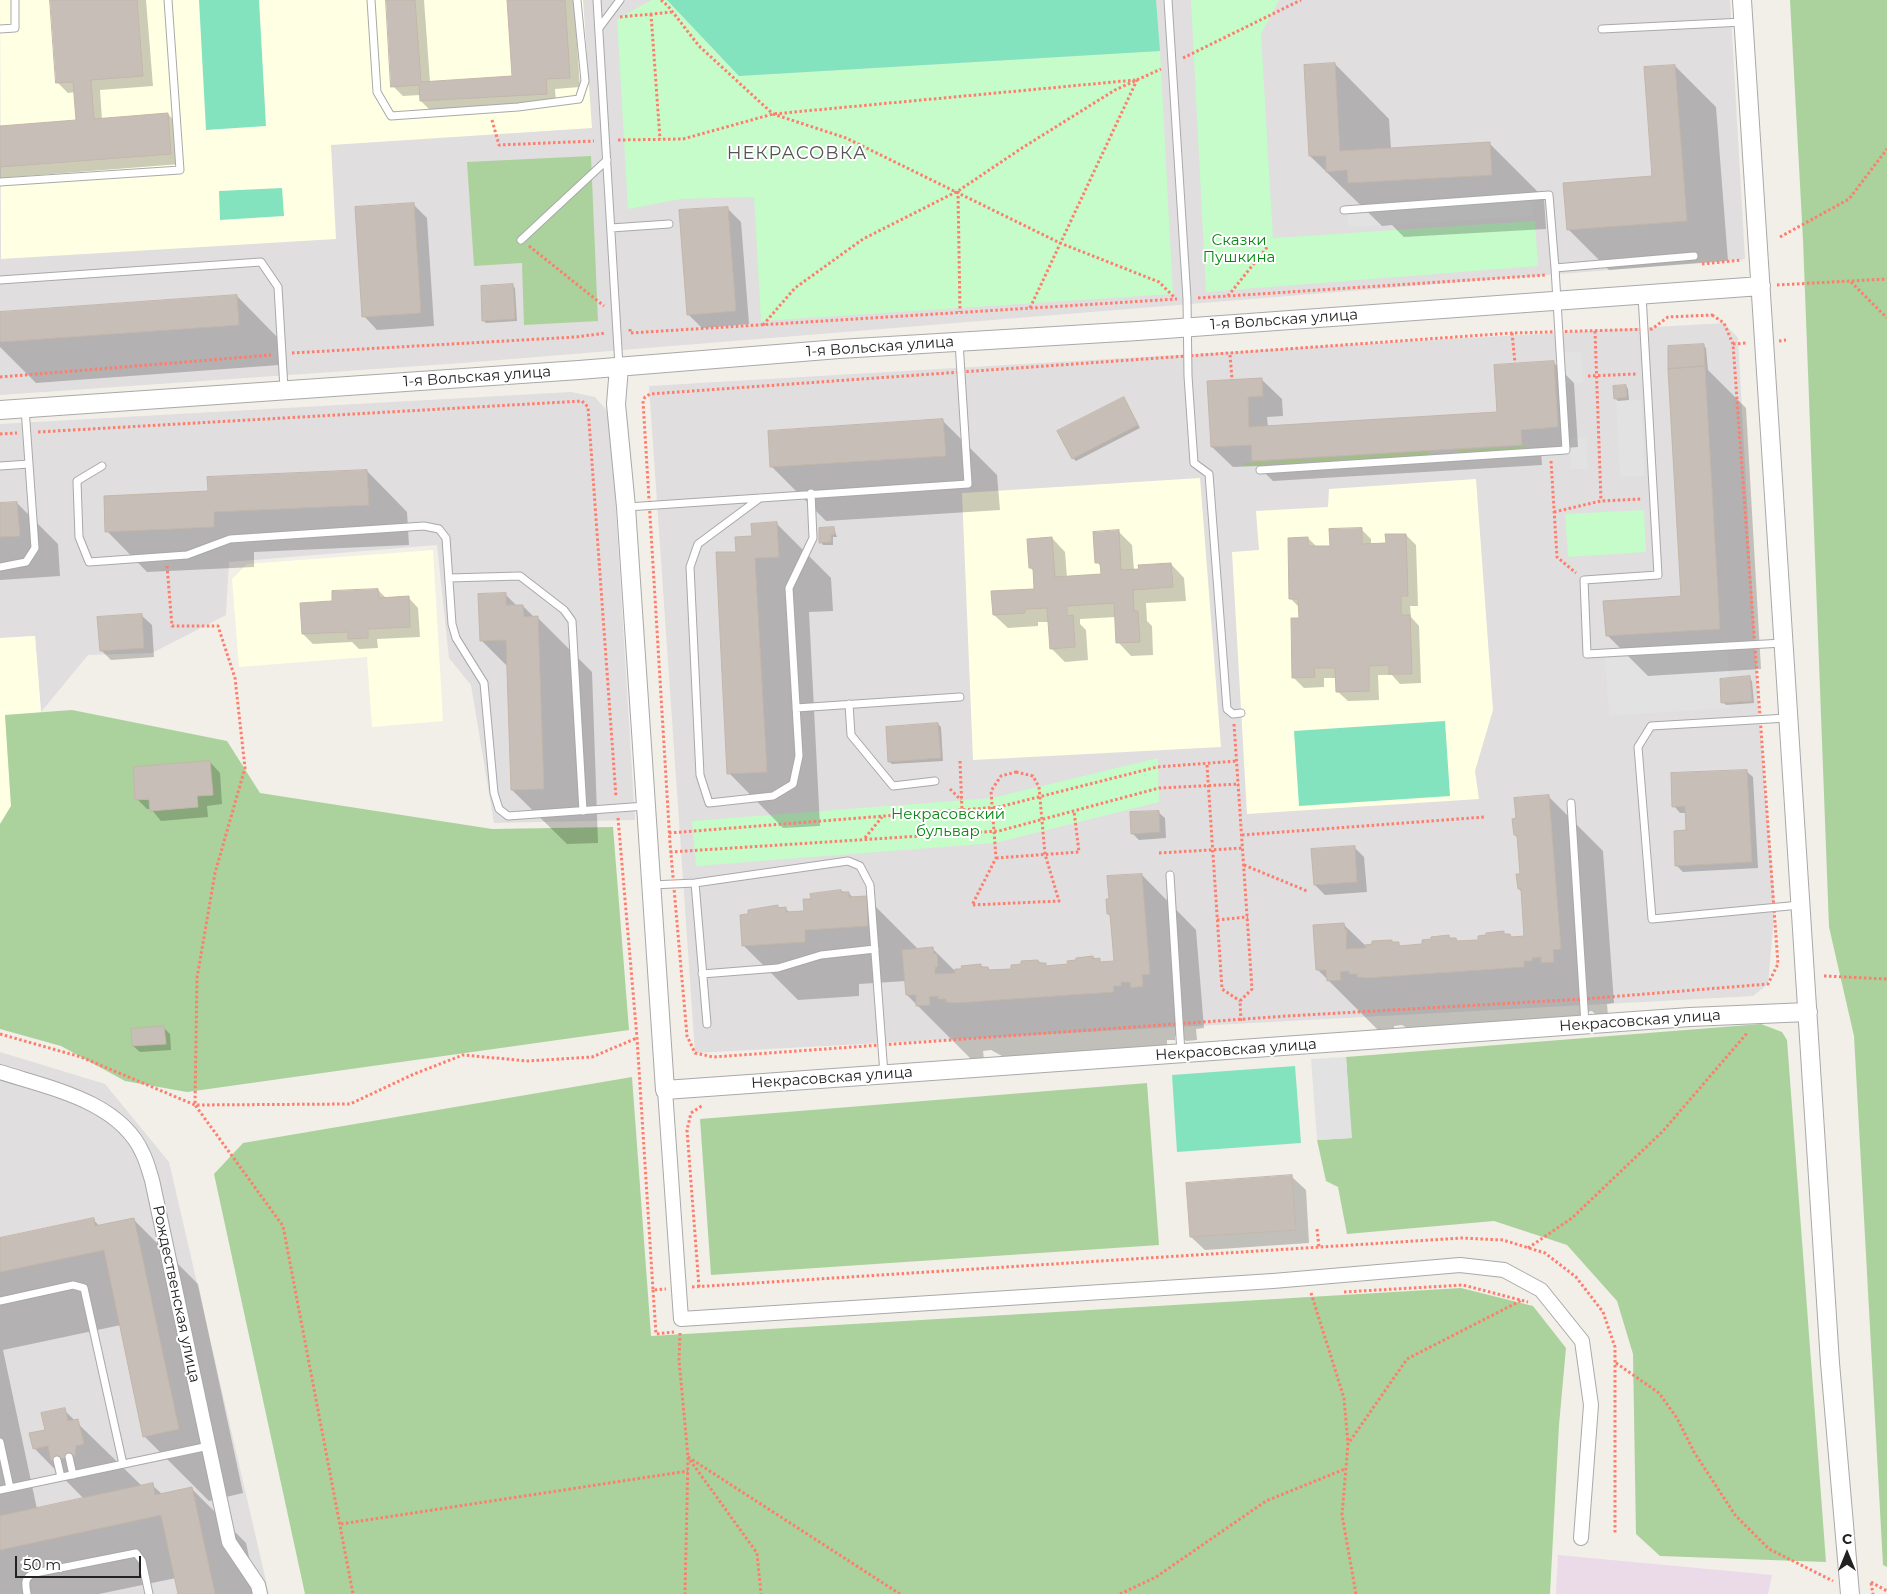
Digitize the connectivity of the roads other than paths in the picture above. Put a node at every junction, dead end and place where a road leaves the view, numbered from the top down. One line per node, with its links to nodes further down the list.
1 (15, 0): 11 (lane)
2 (168, 0): 14 (lane)
3 (371, 0): 4 (lane)
4 (577, 0)
5 (597, 0): 10 (lane)
6 (620, 0): 10 (lane)
7 (1168, 0): 25 (lane)
8 (1742, 0): 9 (street)
9 (1744, 22): 12 (lane); 22 (street)
10 (599, 28): 13 (lane)
11 (0, 29)
12 (1602, 29)
13 (607, 160): 17 (lane); 18 (lane)
14 (0, 182)
15 (1344, 210): 20 (lane)
16 (669, 224): 17 (lane)
17 (611, 228): 27 (lane)
18 (521, 240)
19 (1694, 256): 20 (lane)
20 (1555, 271): 24 (lane)
21 (0, 280): 28 (lane)
22 (1761, 286): 23 (street, 1-я Вольская улица); 40 (street)
23 (1642, 295): 24 (street, 1-я Вольская улица); 40 (lane)
24 (1557, 301): 25 (street, 1-я Вольская улица); 34 (lane)
25 (1188, 327): 26 (street, 1-я Вольская улица); 44 (lane)
26 (959, 342): 27 (street, 1-я Вольская улица); 35 (lane)
27 (619, 367): 28 (street, 1-я Вольская улица); 37 (street)
28 (284, 390): 29 (street, 1-я Вольская улица)
29 (25, 408): 30 (street, 1-я Вольская улица); 31 (lane)
30 (0, 410)
31 (29, 464): 32 (lane); 38 (lane)
32 (0, 466)
33 (102, 466): 39 (lane)
34 (1260, 470)
35 (811, 493): 36 (lane); 43 (lane)
36 (760, 498): 37 (lane); 43 (lane)
37 (626, 507): 48 (street)
38 (0, 567)
39 (449, 578): 49 (lane); 49 (lane)
40 (1783, 643): 45 (street)
41 (960, 697): 42 (lane)
42 (849, 704): 43 (lane); 46 (lane)
43 (796, 708)
44 (1237, 714)
45 (1787, 718): 53 (street); 53 (lane)
46 (935, 781)
47 (1571, 803): 58 (lane)
48 (647, 806): 49 (lane); 52 (street)
49 (583, 811)
50 (1170, 875): 59 (lane)
51 (695, 883): 52 (lane); 54 (lane); 55 (lane)
52 (652, 885): 62 (street)
53 (1800, 905): 56 (street)
54 (875, 949): 55 (lane); 61 (lane)
55 (702, 974): 57 (lane)
56 (1808, 1012): 58 (street, Некрасовская улица); 77 (street)
57 (706, 1024)
58 (1585, 1025): 59 (street, Некрасовская улица)
59 (1181, 1054): 61 (street, Некрасовская улица)
60 (0, 1072): 65 (street, Рождественская улица)
61 (884, 1075): 62 (street, Некрасовская улица)
62 (665, 1090): 73 (street)
63 (0, 1301): 68 (lane)
64 (0, 1442): 71 (lane)
65 (208, 1446): 68 (lane); 76 (street, Рождественская улица)
66 (69, 1457): 69 (lane)
67 (57, 1460): 70 (lane)
68 (123, 1464): 69 (lane)
69 (73, 1475): 70 (lane)
70 (61, 1477): 71 (lane)
71 (10, 1488): 72 (lane)
72 (0, 1490)
73 (1581, 1538)
74 (27, 1594): 75 (lane)
75 (149, 1594)
76 (260, 1594)
77 (1850, 1594)

